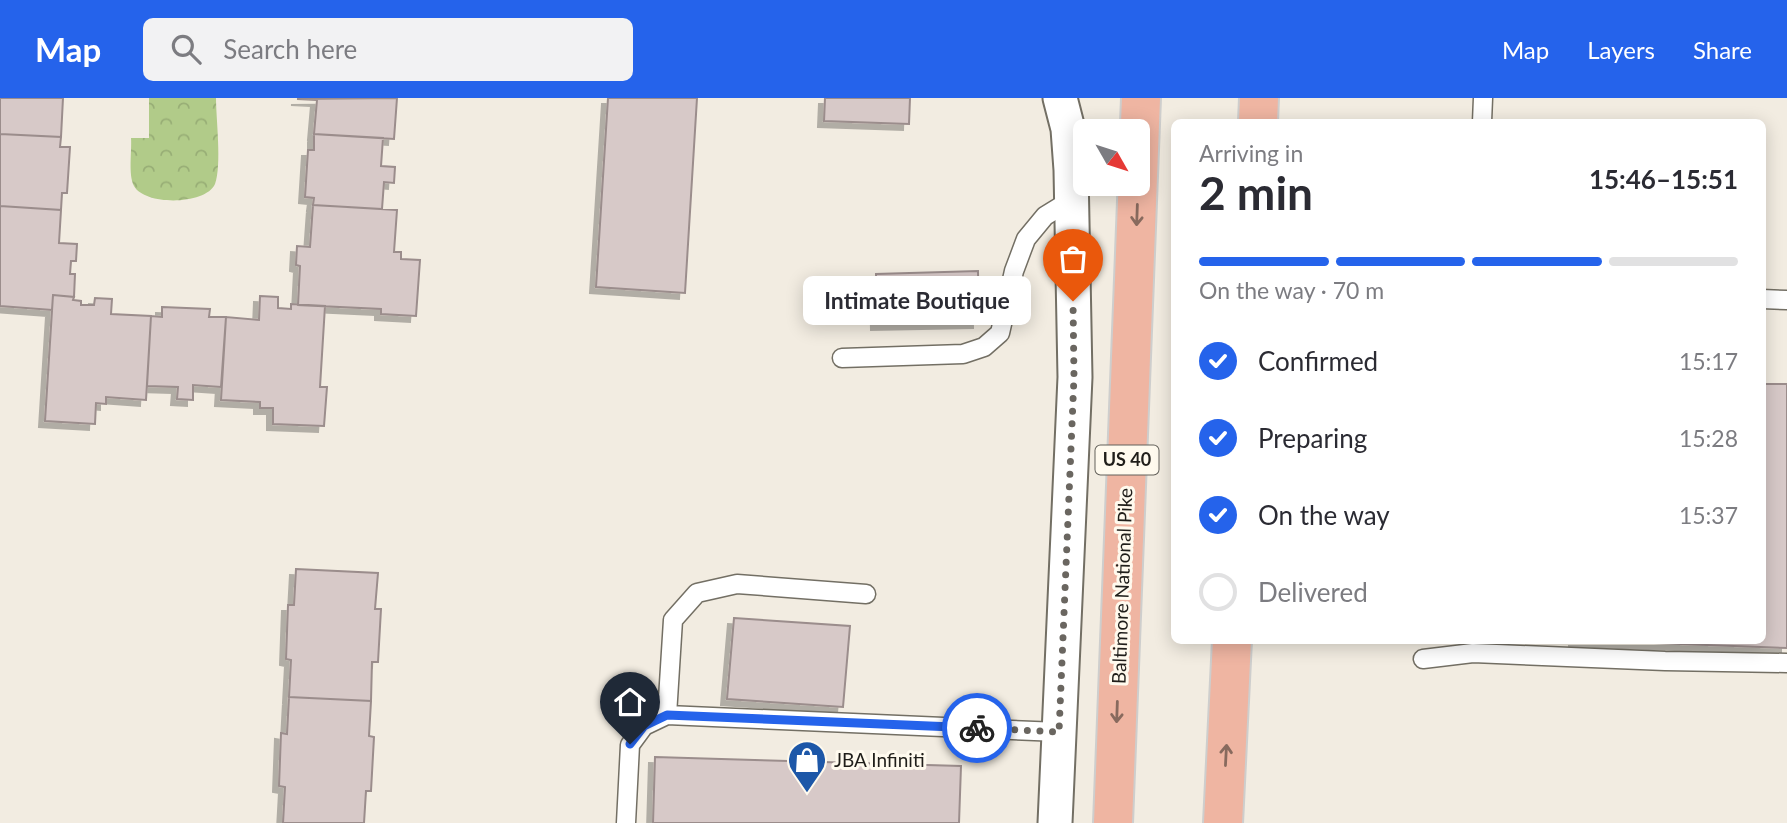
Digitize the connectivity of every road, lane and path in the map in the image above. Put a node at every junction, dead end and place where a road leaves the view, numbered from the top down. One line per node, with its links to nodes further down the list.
1 (1060, 98): 7 (street)
2 (1142, 98): 19 (main road, Baltimore National Pike / US 40, one-way to 19)
3 (1259, 98): 5 (main road)
4 (1483, 98): 6 (lane)
5 (1258, 119)
6 (1482, 119)
7 (1071, 200): 10 (lane); 16 (street)
8 (1766, 299): 9 (lane)
9 (1787, 300)
10 (842, 358)
11 (866, 594): 15 (lane)
12 (1232, 644): 20 (main road, one-way to 12)
13 (1423, 659): 14 (lane)
14 (1787, 663)
15 (667, 715): 16 (lane); 17 (lane)
16 (1059, 732): 18 (street)
17 (625, 823)
18 (1055, 823)
19 (1113, 823)
20 (1223, 823)

